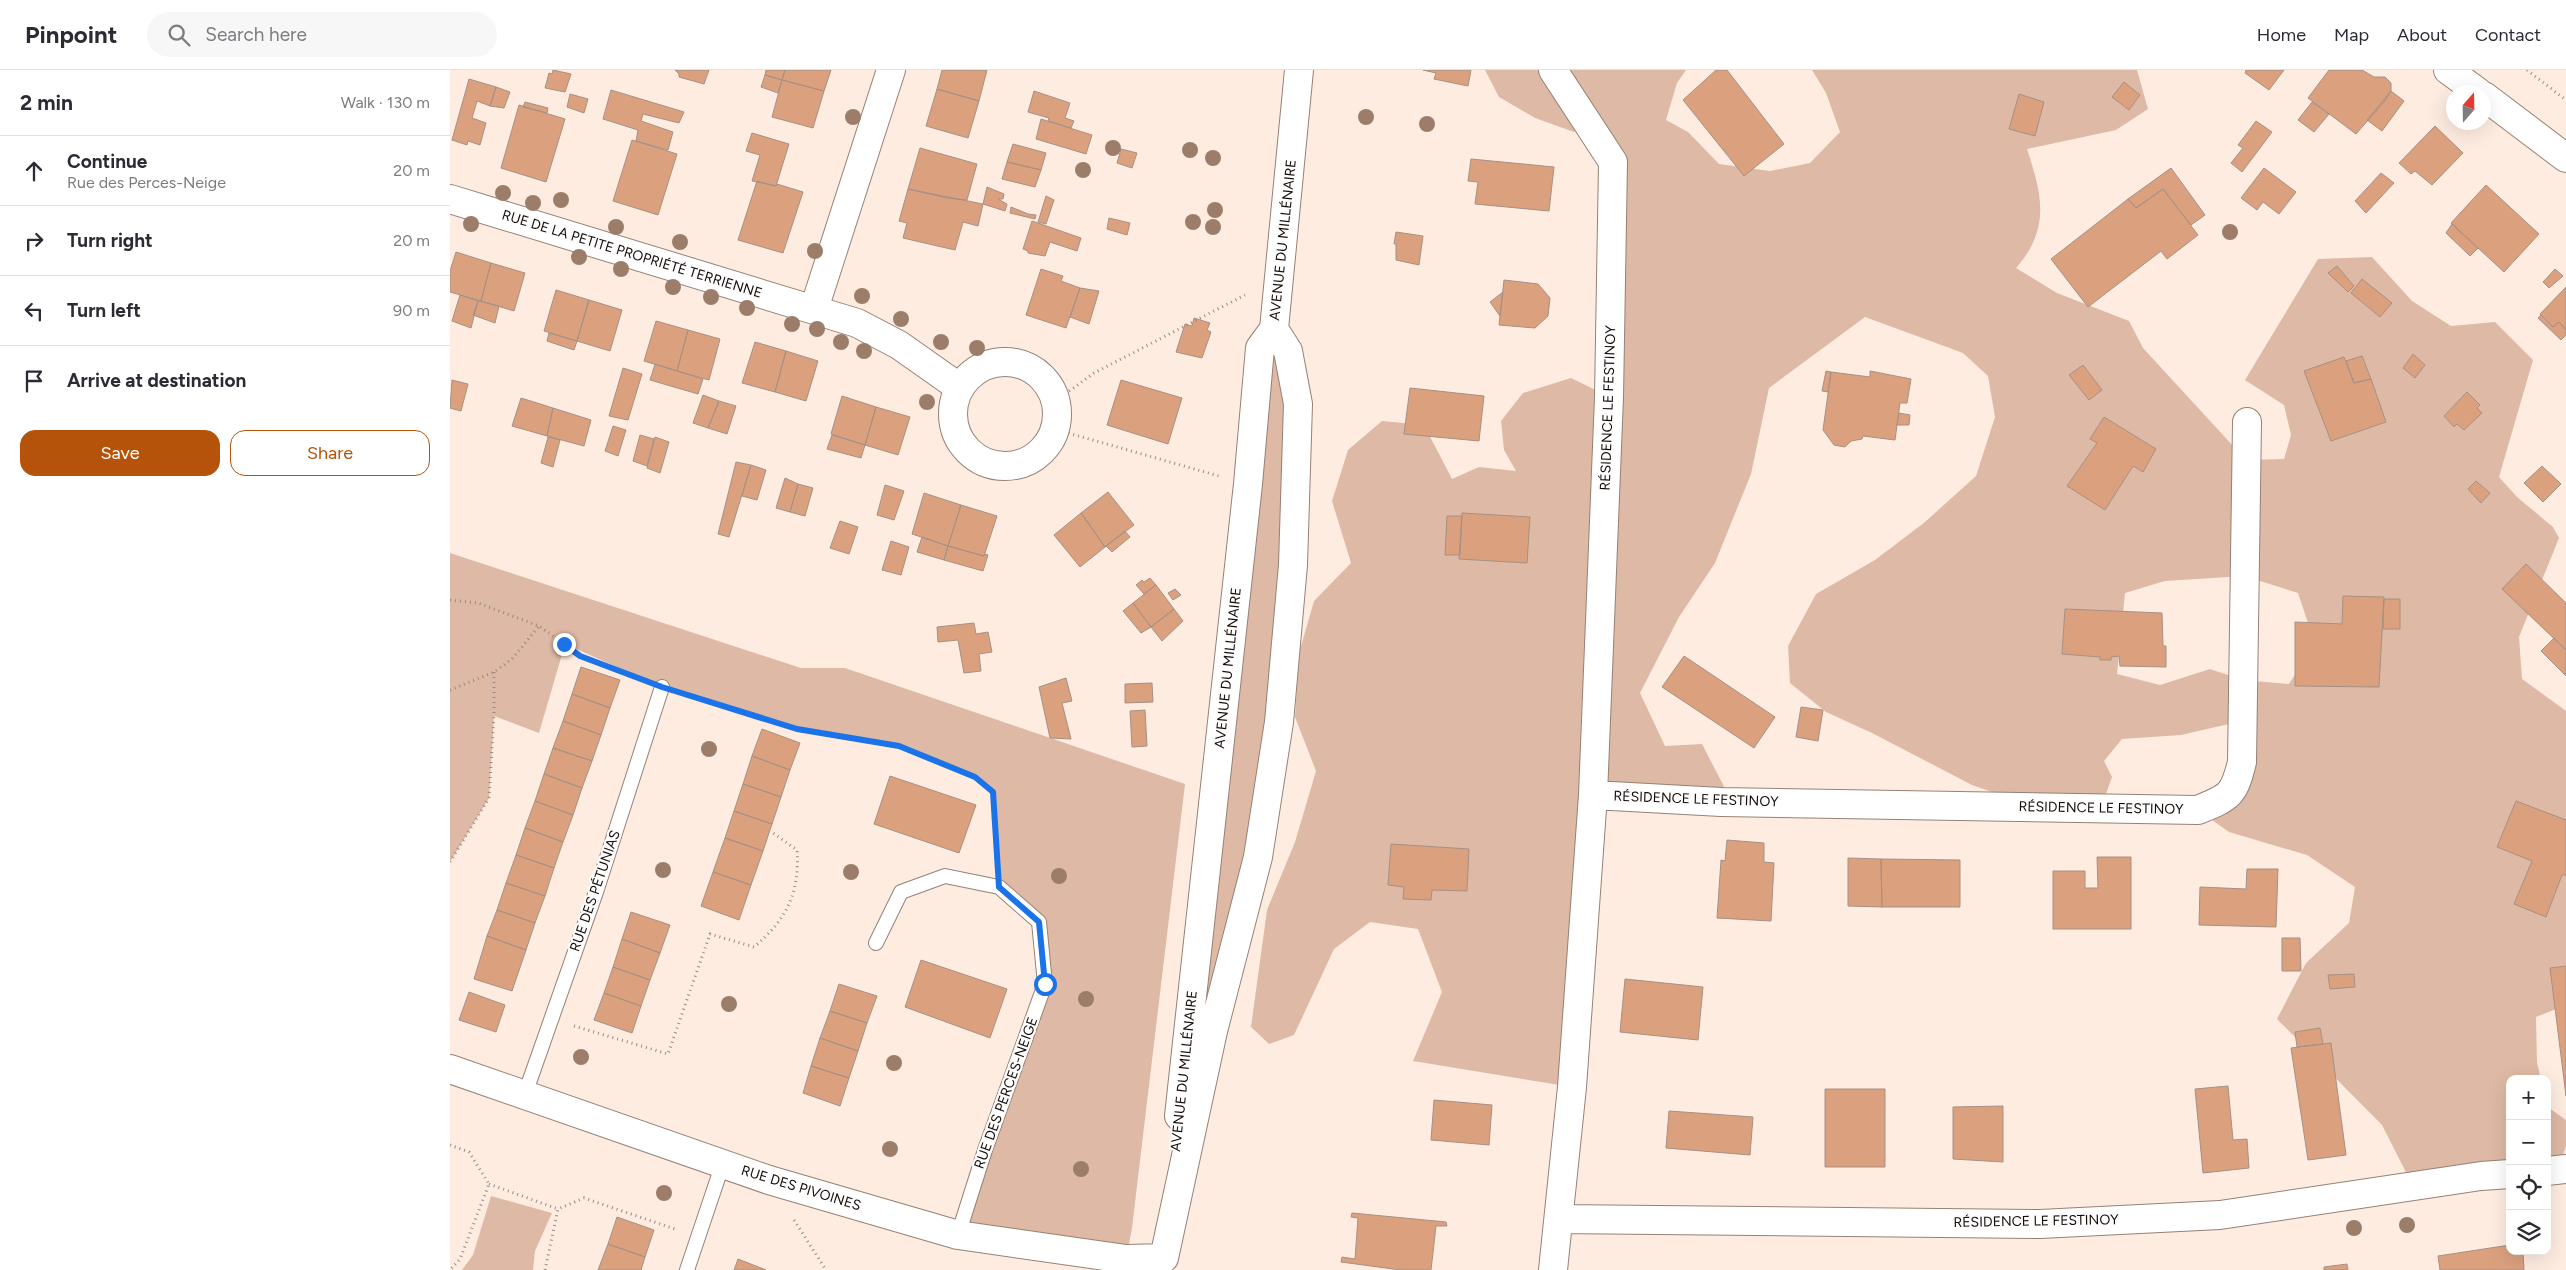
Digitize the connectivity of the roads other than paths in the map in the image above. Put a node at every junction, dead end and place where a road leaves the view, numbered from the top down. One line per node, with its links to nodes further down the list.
1 (891, 70): 9 (street)
2 (1299, 70): 10 (street, AVENUE DU MILLÉNAIRE)
3 (1553, 70): 14 (street, RÉSIDENCE LE FESTINOY)
4 (2448, 70): 5 (street)
5 (2468, 85)
6 (2491, 101): 7 (street)
7 (2566, 158)
8 (450, 200): 9 (street, RUE DE LA PETITE PROPRIÉTÉ TERRIENNE)
9 (814, 309): 11 (street, RUE DE LA PETITE PROPRIÉTÉ TERRIENNE)
10 (1274, 329): 24 (street, AVENUE DU MILLÉNAIRE); 24 (street)
11 (960, 388): 11 (street)
12 (2247, 422): 14 (street, RÉSIDENCE LE FESTINOY)
13 (662, 687): 17 (lane, RUE DES PÉTUNIAS)
14 (1593, 794): 22 (street, RÉSIDENCE LE FESTINOY)
15 (876, 943): 23 (lane, RUE DES PERCES-NEIGE)
16 (450, 1069): 17 (street, RUE DES PIVOINES)
17 (525, 1094): 18 (street, RUE DES PIVOINES)
18 (723, 1163): 23 (street, RUE DES PIVOINES); 25 (lane)
19 (2566, 1169): 20 (street)
20 (2551, 1171)
21 (2506, 1174): 22 (street, RÉSIDENCE LE FESTINOY)
22 (1559, 1219): 26 (street, RÉSIDENCE LE FESTINOY)
23 (958, 1236): 24 (street, RUE DES PIVOINES)
24 (1163, 1264)
25 (687, 1270)
26 (1553, 1270)

